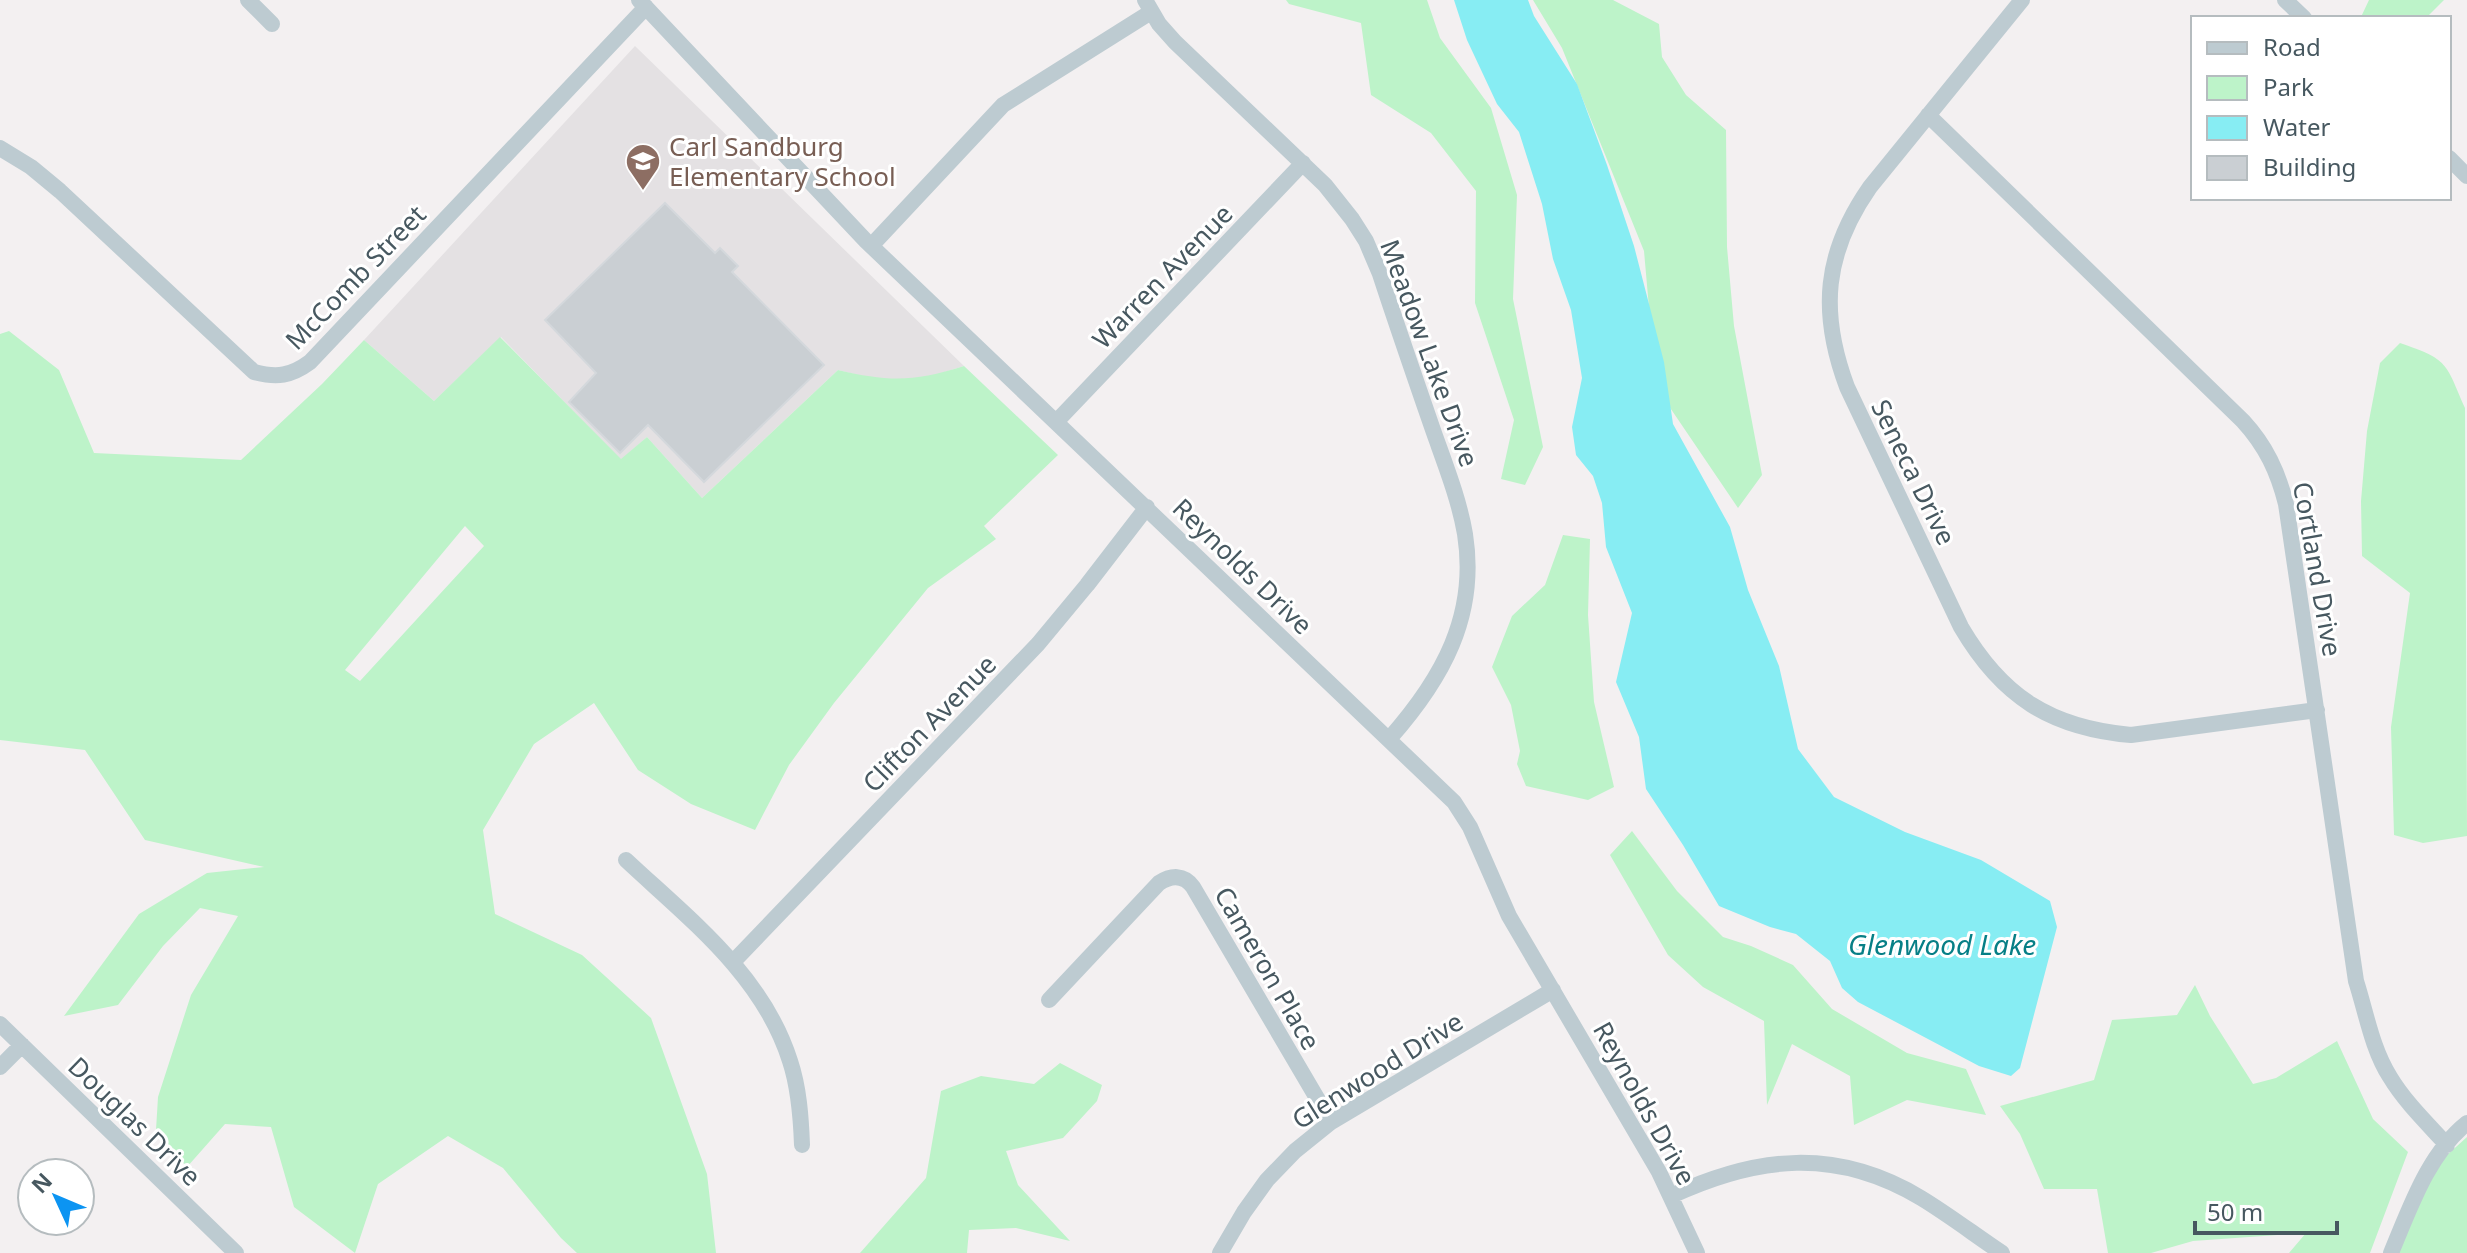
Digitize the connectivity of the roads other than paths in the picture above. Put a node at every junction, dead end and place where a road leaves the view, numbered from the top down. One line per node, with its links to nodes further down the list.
1 (248, 0): 7 (street)
2 (2022, 0): 8 (street, Seneca Drive)
3 (2285, 0): 6 (street)
4 (643, 4): 9 (street, McComb Street); 13 (street, Reynolds Drive)
5 (1148, 6): 11 (street, Meadow Lake Drive); 13 (street)
6 (2302, 16)
7 (272, 24)
8 (1928, 115): 16 (street, Cortland Drive); 16 (street, Seneca Drive)
9 (0, 148)
10 (2451, 160): 12 (street)
11 (1303, 163): 14 (street, Warren Avenue); 17 (street, Meadow Lake Drive)
12 (2467, 176)
13 (871, 246): 14 (street, Reynolds Drive)
14 (1056, 422): 15 (street, Reynolds Drive)
15 (1147, 507): 17 (street, Reynolds Drive); 19 (street, Clifton Avenue)
16 (2317, 710): 28 (street, Cortland Drive)
17 (1390, 738): 20 (street, Reynolds Drive)
18 (626, 860): 19 (street)
19 (734, 961): 27 (street)
20 (1553, 990): 25 (street, Glenwood Drive); 29 (street, Reynolds Drive)
21 (1049, 1000): 25 (street, Cameron Place)
22 (0, 1024): 23 (street, Douglas Drive)
23 (22, 1045): 24 (street); 30 (street, Douglas Drive)
24 (0, 1067)
25 (1331, 1122): 31 (street, Glenwood Drive)
26 (2467, 1123): 28 (street)
27 (802, 1145)
28 (2447, 1145): 34 (street)
29 (1671, 1196): 32 (street, Reynolds Drive); 33 (street)
30 (236, 1253)
31 (1220, 1253)
32 (1697, 1253)
33 (2002, 1253)
34 (2391, 1253)

